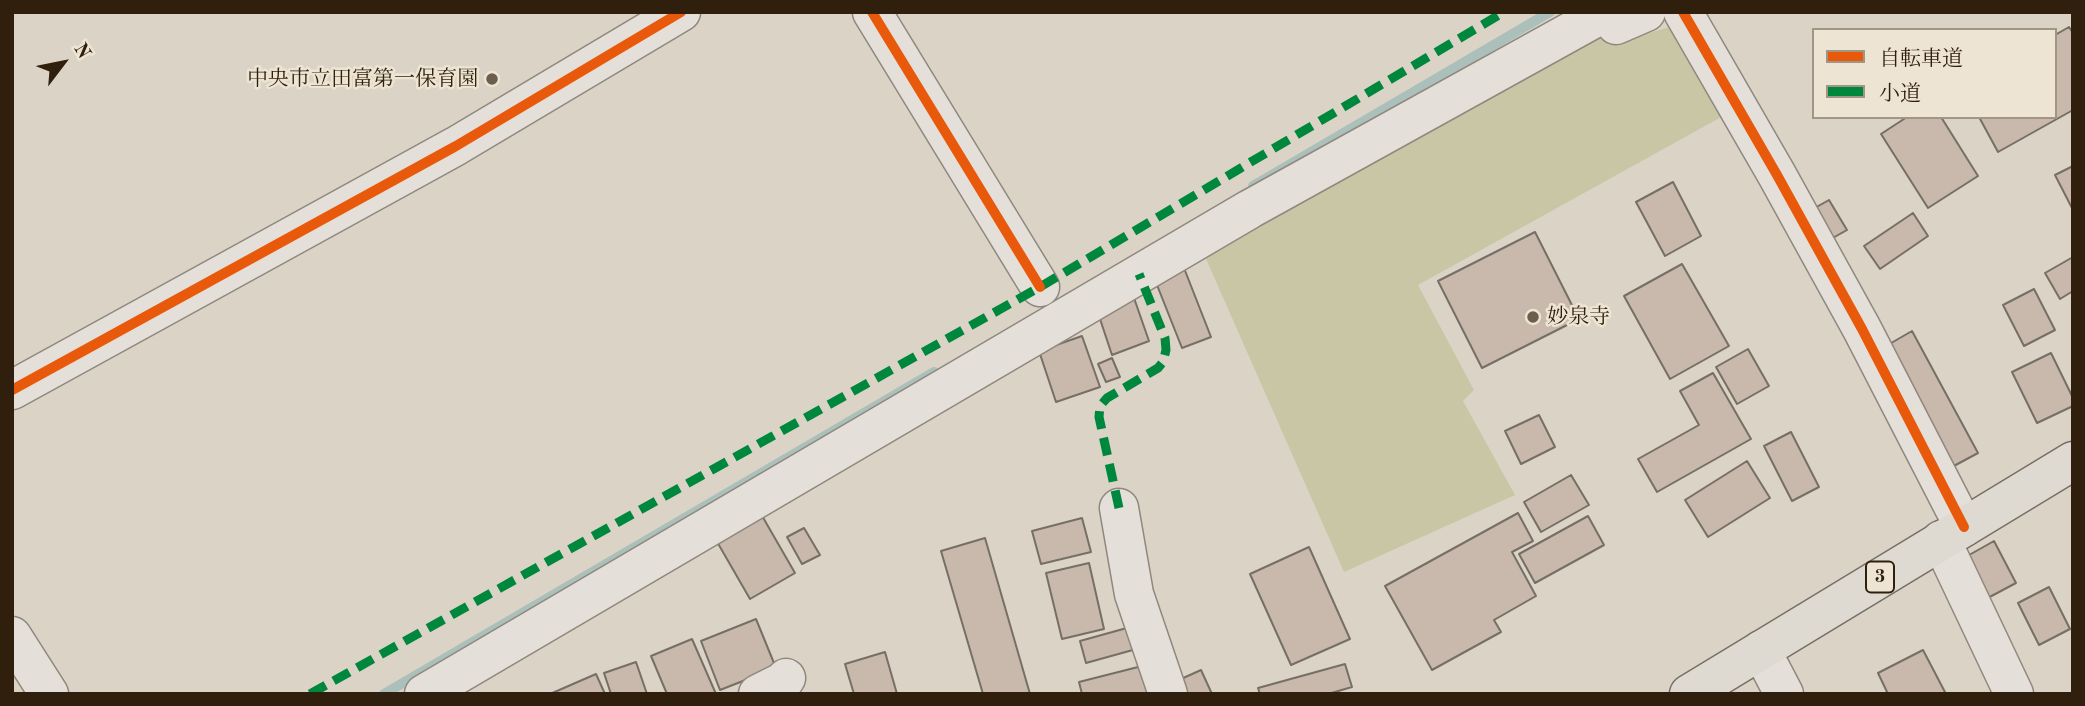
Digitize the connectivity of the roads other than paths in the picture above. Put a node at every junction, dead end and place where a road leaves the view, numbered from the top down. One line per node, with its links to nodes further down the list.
1 (681, 12): 7 (street)
2 (872, 12): 6 (street)
3 (1608, 12): 4 (street); 14 (street)
4 (1646, 12)
5 (1683, 12): 10 (street)
6 (1040, 287)
7 (12, 390)
8 (2073, 461): 10 (main road, 3)
9 (1119, 508): 15 (street)
10 (1953, 534): 12 (main road, 3); 18 (street)
11 (12, 636): 13 (street)
12 (1761, 650): 16 (main road, 3); 17 (street)
13 (49, 694)
14 (424, 694)
15 (1168, 694)
16 (1689, 694)
17 (1784, 694)
18 (2014, 694)

